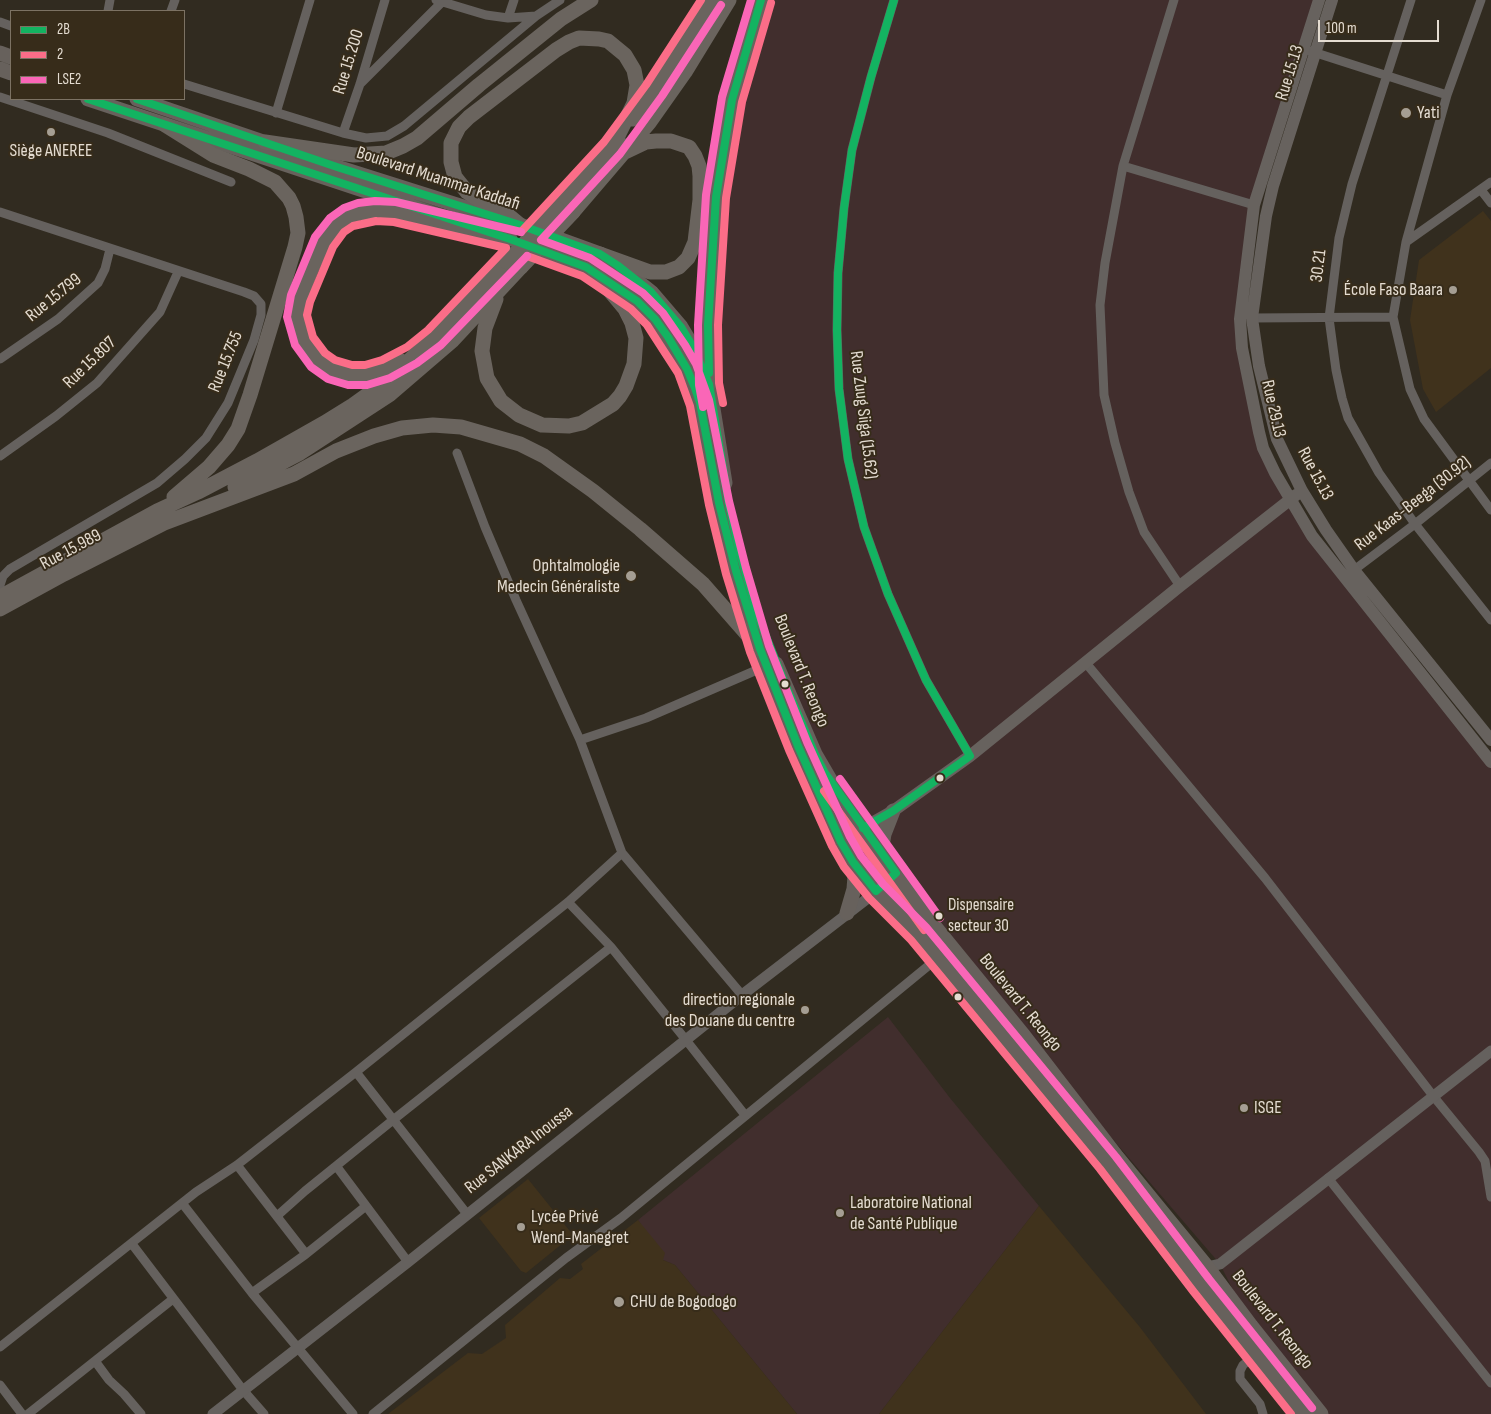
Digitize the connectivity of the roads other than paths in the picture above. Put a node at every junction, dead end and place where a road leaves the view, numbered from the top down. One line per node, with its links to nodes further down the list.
1 (310, 0): 26 (street)
2 (385, 0): 21 (street, Rue 15.200)
3 (514, 0): 17 (street)
4 (560, 0): 16 (street)
5 (591, 0): 29 (highway)
6 (713, 0): 30 (highway)
7 (729, 0): 30 (highway)
8 (761, 0): 53 (highway)
9 (894, 0): 73 (street, Rue Zuug Siiga (15.62))
10 (1174, 0): 31 (street)
11 (1319, 0): 18 (main road, Rue 29.13)
12 (1332, 0): 18 (main road, Rue 15.13)
13 (1411, 0): 19 (street, 30.21 / 30.21)
14 (1481, 0): 22 (street)
15 (441, 1): 17 (street); 21 (street)
16 (536, 16): 17 (street); 28 (street)
17 (508, 18)
18 (1308, 51): 19 (street); 36 (main road, Rue 29.13); 48 (main road, Rue 15.13)
19 (1386, 76): 22 (street); 49 (street, 30.21 / 30.21)
20 (185, 84): 26 (street)
21 (360, 84): 28 (street, Rue 15.200)
22 (1447, 95): 40 (street)
23 (0, 97): 32 (street)
24 (91, 100): 27 (main road, Boulevard Muammar Kaddafi)
25 (140, 100): 29 (main road, Boulevard Muammar Kaddafi)
26 (276, 113): 28 (street)
27 (165, 125): 39 (main road, Boulevard Muammar Kaddafi); 62 (highway)
28 (343, 133)
29 (265, 142): 38 (main road, Boulevard Muammar Kaddafi)
30 (618, 150): 38 (highway); 42 (highway); 43 (highway, bridge); 43 (highway, bridge)
31 (1123, 166): 36 (street); 65 (street)
32 (231, 182)
33 (1491, 182): 34 (street)
34 (1481, 190): 35 (street); 40 (street)
35 (1491, 203)
36 (1254, 205): 60 (main road, Rue 29.13)
37 (0, 212): 41 (street, Rue 15.755)
38 (520, 225): 42 (main road, Boulevard Muammar Kaddafi)
39 (510, 238): 45 (main road, Boulevard Muammar Kaddafi); 50 (highway)
40 (1406, 242): 47 (street)
41 (110, 249): 44 (street, Rue 15.755); 52 (street, Rue 15.799)
42 (600, 254): 51 (main road, Boulevard Muammar Kaddafi)
43 (514, 264): 46 (highway); 50 (highway)
44 (178, 272): 56 (street, Rue 15.807); 66 (street, Rue 15.755)
45 (595, 273): 46 (highway); 54 (main road, Boulevard Muammar Kaddafi)
46 (502, 288): 62 (highway)
47 (1393, 317): 49 (street); 58 (street)
48 (1252, 318): 49 (street); 59 (main road, Rue 15.13)
49 (1329, 318): 63 (street, 30.21 / 30.21)
50 (435, 337): 62 (highway)
51 (693, 347): 53 (main road, Boulevard T. Reongo)
52 (0, 359)
53 (709, 384): 76 (main road, Boulevard T. Reongo)
54 (700, 403): 68 (main road, Boulevard T. Reongo)
55 (457, 453): 71 (street)
56 (0, 456)
57 (1491, 463): 58 (street, Rue Kaas-Beega (30.92))
58 (1469, 481): 61 (street); 63 (street, Rue Kaas-Beega (30.92))
59 (1302, 491): 60 (main road); 64 (main road, Rue 15.13)
60 (1289, 500): 65 (main road); 74 (main road, Rue 29.13)
61 (1491, 510)
62 (158, 518): 66 (highway); 68 (highway)
63 (1415, 524): 64 (street, Rue Kaas-Beega (30.92)); 67 (street, 30.21)
64 (1354, 570): 72 (main road, Rue 15.13)
65 (1180, 586): 69 (main road)
66 (0, 601)
67 (1491, 620)
68 (760, 649): 70 (main road, Boulevard T. Reongo)
69 (1085, 662): 73 (main road); 91 (street)
70 (766, 666): 71 (street); 77 (main road, Boulevard T. Reongo)
71 (580, 740): 78 (street)
72 (1491, 740)
73 (970, 756): 75 (main road)
74 (1491, 762)
75 (893, 811): 76 (main road); 79 (main road)
76 (863, 828): 77 (main road); 79 (main road, Boulevard T. Reongo)
77 (841, 842): 80 (main road, Boulevard T. Reongo)
78 (622, 853): 83 (street); 87 (street)
79 (882, 856): 81 (main road, Boulevard T. Reongo)
80 (853, 862): 82 (main road, Boulevard T. Reongo); 84 (main road)
81 (896, 873): 82 (street, Rue SANKARA Inoussa); 105 (main road, Boulevard T. Reongo)
82 (876, 891): 84 (street, Rue SANKARA Inoussa); 86 (main road, Boulevard T. Reongo)
83 (568, 902): 85 (street); 90 (street)
84 (847, 913): 87 (street, Rue SANKARA Inoussa)
85 (611, 947): 88 (street); 93 (street)
86 (939, 958): 92 (street); 106 (main road, Boulevard T. Reongo)
87 (742, 995): 88 (street, Rue SANKARA Inoussa)
88 (686, 1040): 92 (street); 100 (street, Rue SANKARA Inoussa)
89 (1491, 1051): 91 (street)
90 (356, 1072): 93 (street); 94 (street)
91 (1434, 1097): 96 (street); 97 (street)
92 (745, 1115): 122 (street)
93 (393, 1120): 95 (street); 100 (street)
94 (237, 1165): 98 (street); 101 (street)
95 (336, 1167): 99 (street); 101 (street)
96 (1328, 1178): 105 (street); 113 (street)
97 (1491, 1197)
98 (182, 1203): 102 (street); 107 (street)
99 (366, 1206): 103 (street); 104 (street)
100 (467, 1214): 104 (street, Rue SANKARA Inoussa)
101 (277, 1216): 103 (street)
102 (132, 1244): 108 (street); 109 (street)
103 (306, 1254): 107 (street)
104 (408, 1262): 110 (street, Rue SANKARA Inoussa)
105 (1214, 1269): 106 (street); 125 (main road, Boulevard T. Reongo)
106 (1197, 1280): 111 (main road, Boulevard T. Reongo)
107 (252, 1293): 110 (street)
108 (172, 1299): 112 (street); 115 (street)
109 (0, 1347)
110 (297, 1349): 115 (street, Rue SANKARA Inoussa); 121 (street)
111 (1256, 1355): 123 (street); 124 (main road, Boulevard T. Reongo)
112 (95, 1361): 117 (street); 118 (street)
113 (1491, 1382)
114 (0, 1385): 116 (street)
115 (243, 1390): 119 (street, Rue SANKARA Inoussa); 120 (street)
116 (22, 1414)
117 (28, 1414)
118 (141, 1414)
119 (212, 1414)
120 (264, 1414)
121 (353, 1414)
122 (373, 1414)
123 (1263, 1414)
124 (1304, 1414)
125 (1321, 1414)

